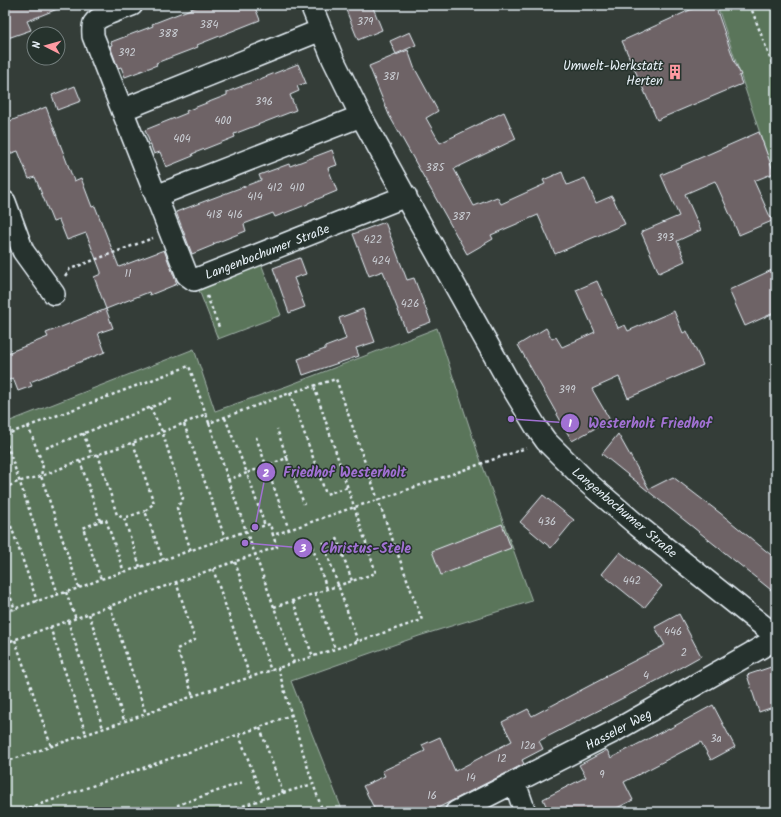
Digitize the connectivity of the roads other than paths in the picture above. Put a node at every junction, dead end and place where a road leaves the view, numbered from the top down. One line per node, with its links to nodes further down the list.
1 (132, 5): 4 (street, Langenbochumer Straße)
2 (311, 5): 3 (street, Langenbochumer Straße)
3 (321, 30): 4 (street); 5 (street, Langenbochumer Straße)
4 (122, 110): 6 (street, Langenbochumer Straße)
5 (361, 116): 6 (street); 7 (street, Langenbochumer Straße)
6 (156, 196): 7 (street, Langenbochumer Straße)
7 (406, 196): 10 (street, Langenbochumer Straße)
8 (5, 202): 9 (street)
9 (54, 294)
10 (776, 636)
11 (776, 639): 12 (street, Hasseler Weg)
12 (515, 783): 13 (street, Hasseler Weg); 14 (street)
13 (456, 812)
14 (525, 812)

